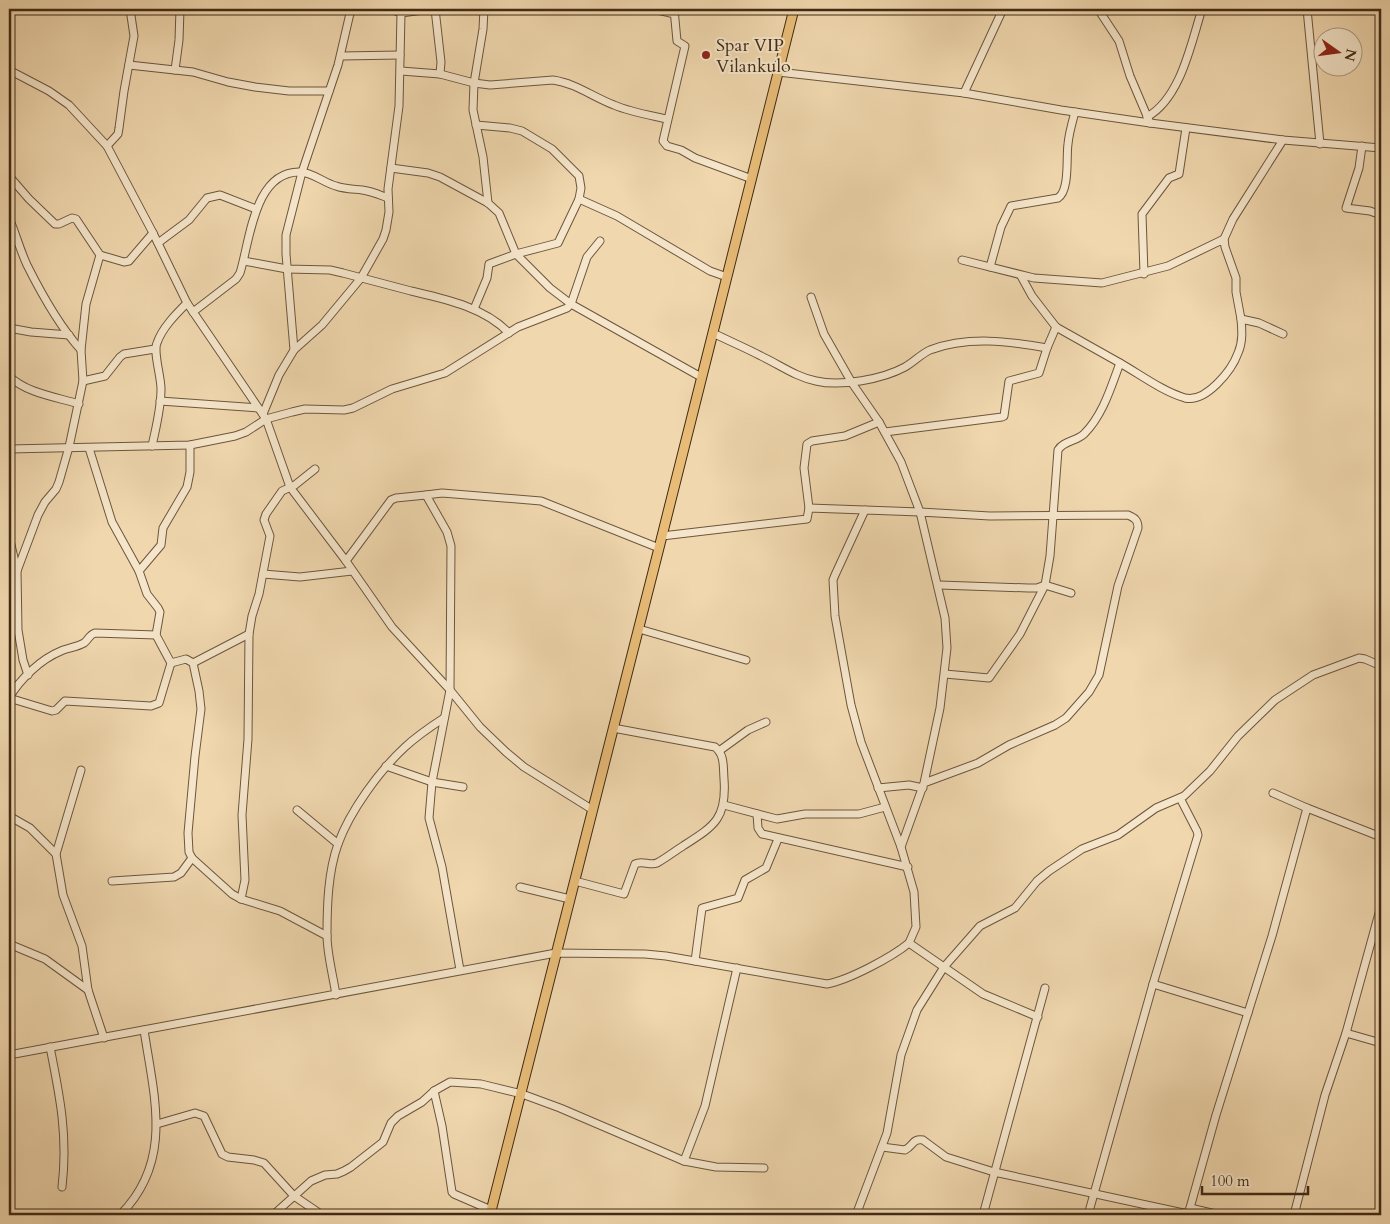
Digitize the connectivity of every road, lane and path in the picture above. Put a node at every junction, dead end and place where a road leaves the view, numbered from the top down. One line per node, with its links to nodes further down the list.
1 (130, 9): 18 (street)
2 (180, 9): 20 (street)
3 (351, 9): 17 (street)
4 (391, 9): 15 (street)
5 (431, 9): 15 (street)
6 (435, 9): 23 (street)
7 (484, 9): 24 (street)
8 (653, 9): 14 (street)
9 (794, 9): 22 (main road)
10 (1003, 9): 26 (street)
11 (1098, 9): 29 (street)
12 (1202, 9): 29 (street)
13 (1307, 9): 33 (street)
14 (674, 11): 28 (street)
15 (401, 13): 16 (street)
16 (400, 55): 17 (street); 21 (street)
17 (341, 56): 25 (street)
18 (129, 65): 20 (street); 34 (street)
19 (9, 70): 34 (street)
20 (175, 70): 25 (street)
21 (401, 70): 23 (street); 37 (street)
22 (778, 72): 26 (street); 40 (main road)
23 (440, 74): 24 (street)
24 (474, 84): 28 (street); 30 (street)
25 (330, 91): 38 (street)
26 (964, 93): 27 (street)
27 (1074, 112): 29 (street); 55 (street)
28 (667, 119): 40 (street)
29 (1149, 120): 31 (street)
30 (476, 125): 42 (street); 43 (street)
31 (1186, 128): 32 (street); 57 (street)
32 (1283, 140): 33 (street); 48 (street)
33 (1320, 144): 35 (street)
34 (107, 146): 47 (street)
35 (1362, 146): 36 (street); 45 (street)
36 (1381, 148)
37 (391, 168): 41 (street); 43 (street)
38 (302, 172): 41 (street); 44 (street); 56 (street)
39 (9, 176): 52 (street)
40 (752, 179): 59 (main road)
41 (388, 198): 60 (street)
42 (579, 198): 51 (street); 59 (street)
43 (488, 203): 51 (street)
44 (256, 209): 50 (street); 54 (street)
45 (1381, 215)
46 (9, 218): 72 (street)
47 (153, 233): 50 (street); 52 (street)
48 (1224, 239): 57 (street); 66 (street)
49 (600, 241): 63 (street)
50 (158, 243): 62 (street)
51 (516, 254): 63 (street); 64 (street)
52 (100, 255): 75 (street)
53 (962, 260): 55 (street)
54 (244, 261): 56 (street); 65 (street)
55 (990, 267): 58 (street)
56 (287, 269): 60 (street); 76 (street)
57 (1144, 274): 58 (street)
58 (1021, 276): 67 (street)
59 (727, 277): 70 (main road)
60 (361, 278): 64 (street); 76 (street)
61 (811, 297): 81 (street)
62 (187, 303): 65 (street); 74 (street)
63 (571, 304): 69 (street); 79 (street)
64 (474, 309): 69 (street)
65 (193, 312): 84 (street)
66 (1241, 319): 71 (street); 77 (street)
67 (1056, 327): 73 (street); 77 (street)
68 (9, 328): 72 (street)
69 (509, 333): 84 (street)
70 (713, 333): 79 (main road); 81 (street)
71 (1283, 334)
72 (69, 335): 75 (street)
73 (1047, 348): 81 (street); 86 (street)
74 (155, 349): 80 (street); 82 (street)
75 (81, 350): 80 (street)
76 (294, 350): 84 (street)
77 (1120, 363): 98 (street)
78 (9, 376): 83 (street)
79 (701, 378): 100 (main road)
80 (83, 381): 83 (street)
81 (852, 383): 85 (street)
82 (160, 401): 84 (street); 88 (street)
83 (79, 404): 89 (street)
84 (262, 414): 87 (street); 93 (street)
85 (879, 422): 86 (street); 95 (street)
86 (885, 432): 97 (street)
87 (190, 445): 88 (street); 104 (street)
88 (152, 446): 90 (street)
89 (70, 447): 90 (street); 91 (street); 103 (street)
90 (88, 448): 104 (street)
91 (9, 449)
92 (315, 469): 93 (street)
93 (290, 488): 102 (street); 106 (street)
94 (426, 495): 101 (street); 102 (street); 121 (street)
95 (809, 508): 96 (street); 100 (street)
96 (865, 510): 97 (street); 132 (street)
97 (920, 512): 98 (street); 107 (street)
98 (1052, 516): 108 (street); 130 (street)
99 (9, 536): 103 (street)
100 (662, 536): 101 (main road)
101 (660, 548): 112 (main road)
102 (346, 561): 105 (street)
103 (17, 571): 109 (street)
104 (139, 571): 114 (street)
105 (352, 571): 106 (street); 121 (street)
106 (263, 574): 113 (street)
107 (939, 585): 108 (street); 119 (street)
108 (1045, 585): 111 (street); 119 (street)
109 (18, 590): 110 (street); 120 (street)
110 (9, 591)
111 (1071, 593)
112 (639, 629): 115 (street); 125 (main road)
113 (249, 634): 116 (street); 152 (street)
114 (156, 635): 117 (street); 120 (street)
115 (746, 660)
116 (193, 662): 117 (street); 147 (street)
117 (171, 663): 122 (street)
118 (1381, 666): 134 (street)
119 (945, 674): 130 (street)
120 (28, 675): 122 (street)
121 (450, 690): 123 (street); 139 (street)
122 (9, 698)
123 (444, 718): 127 (street); 129 (street)
124 (766, 722): 126 (street)
125 (614, 728): 126 (street); 139 (main road)
126 (719, 751): 135 (street)
127 (386, 766): 129 (street); 144 (street)
128 (81, 770): 146 (street)
129 (432, 782): 131 (street); 162 (street)
130 (924, 785): 132 (street); 145 (street)
131 (463, 787)
132 (878, 788): 136 (street)
133 (1273, 793): 137 (street)
134 (1180, 798): 161 (street); 163 (street)
135 (724, 805): 140 (street); 150 (street)
136 (885, 807): 140 (street); 145 (street)
137 (1307, 808): 142 (street); 167 (street)
138 (297, 810): 144 (street)
139 (593, 810): 150 (main road)
140 (757, 814): 143 (street)
141 (9, 816): 146 (street)
142 (1381, 837)
143 (778, 839): 148 (street); 159 (street)
144 (338, 844): 155 (street)
145 (901, 847): 148 (street)
146 (56, 854): 165 (street)
147 (192, 858): 149 (street); 152 (street)
148 (908, 867): 156 (street)
149 (112, 881)
150 (574, 881): 153 (main road)
151 (520, 887): 153 (street)
152 (241, 899): 155 (street)
153 (570, 899): 158 (main road)
154 (1381, 906): 170 (street)
155 (327, 936): 166 (street)
156 (909, 943): 160 (street); 161 (street)
157 (9, 944): 165 (street)
158 (556, 953): 159 (street); 162 (street); 176 (main road)
159 (695, 961): 160 (street)
160 (737, 968): 179 (street)
161 (944, 968): 168 (street); 178 (street)
162 (460, 970): 166 (street)
163 (1153, 984): 167 (street); 183 (street)
164 (1045, 988): 168 (street)
165 (88, 990): 171 (street)
166 (336, 995): 169 (street)
167 (1248, 1013): 185 (street)
168 (1038, 1017): 181 (street)
169 (144, 1030): 171 (street); 177 (street)
170 (1346, 1033): 172 (street); 194 (street)
171 (104, 1038): 173 (street)
172 (1381, 1043)
173 (50, 1047): 174 (street); 182 (street)
174 (9, 1055)
175 (434, 1091): 176 (street); 184 (street); 186 (street)
176 (522, 1094): 179 (street); 186 (main road)
177 (158, 1124): 184 (street); 187 (street)
178 (882, 1147): 181 (street); 190 (street)
179 (684, 1161): 180 (street)
180 (764, 1168)
181 (994, 1172): 183 (street); 191 (street)
182 (62, 1187)
183 (1095, 1193): 185 (street); 192 (street)
184 (294, 1196): 188 (street); 189 (street)
185 (1189, 1212): 193 (street)
186 (490, 1213)
187 (120, 1215)
188 (273, 1215)
189 (322, 1215)
190 (856, 1215)
191 (983, 1215)
192 (1088, 1215)
193 (1220, 1215)
194 (1294, 1215)

